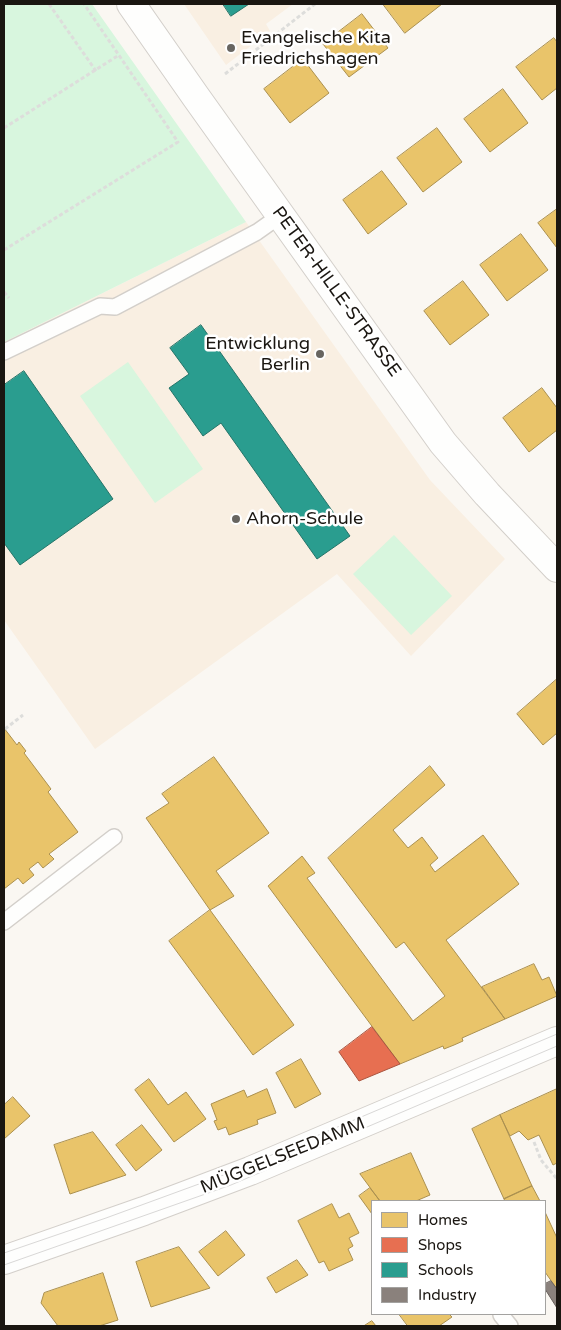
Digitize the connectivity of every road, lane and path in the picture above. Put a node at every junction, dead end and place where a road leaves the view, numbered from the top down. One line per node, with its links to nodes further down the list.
1 (49, 4): 6 (path)
2 (84, 4): 5 (path)
3 (131, 4): 9 (street, PETER-HILLE-STRASSE)
4 (314, 4): 7 (path)
5 (119, 55): 6 (path); 10 (path)
6 (96, 71): 8 (path)
7 (225, 74)
8 (4, 128)
9 (281, 215): 13 (lane); 14 (street, PETER-HILLE-STRASSE)
10 (4, 250)
11 (4, 292): 12 (path)
12 (9, 298)
13 (4, 352)
14 (557, 568)
15 (23, 715): 16 (path)
16 (5, 729)
17 (114, 837): 18 (lane)
18 (4, 922)
19 (557, 1041): 22 (street, MÜGGELSEEDAMM)
20 (534, 1142): 21 (path)
21 (557, 1179)
22 (4, 1260)

